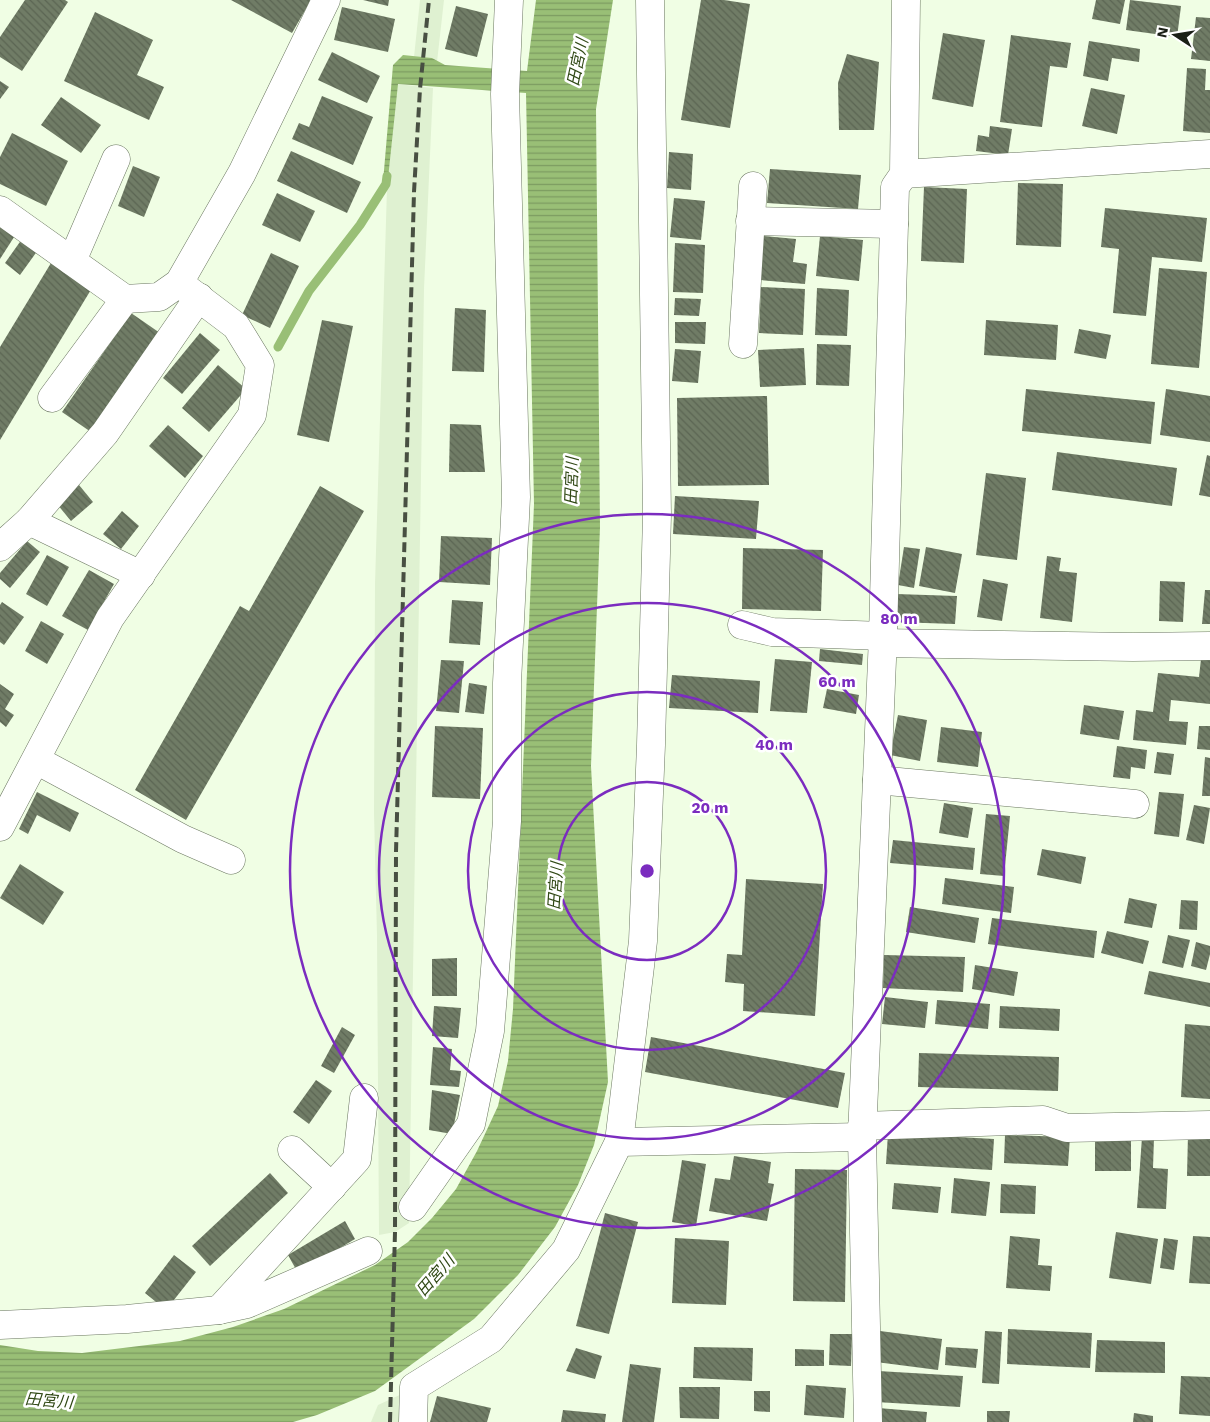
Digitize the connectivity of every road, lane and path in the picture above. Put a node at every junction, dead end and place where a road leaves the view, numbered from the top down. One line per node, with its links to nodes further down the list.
1 (326, 0): 13 (street)
2 (510, 0): 34 (street)
3 (650, 0): 31 (street)
4 (906, 0): 7 (street)
5 (1210, 154): 7 (street)
6 (116, 159): 12 (street)
7 (904, 174): 11 (street)
8 (753, 186): 10 (street)
9 (0, 210): 12 (street)
10 (750, 221): 11 (street); 15 (street)
11 (894, 224): 21 (street)
12 (72, 261): 14 (street)
13 (189, 290): 14 (street); 17 (street); 19 (street)
14 (125, 298): 16 (street)
15 (744, 344)
16 (52, 398)
17 (29, 521): 18 (street); 19 (street)
18 (0, 547)
19 (141, 575): 23 (street)
20 (742, 625): 21 (street)
21 (883, 640): 22 (street); 24 (street)
22 (1210, 646)
23 (36, 760): 26 (street); 27 (street)
24 (877, 780): 25 (street); 30 (street)
25 (1135, 804)
26 (0, 827)
27 (231, 860)
28 (364, 1098): 33 (street)
29 (1210, 1125): 30 (street)
30 (862, 1132): 31 (street); 39 (street)
31 (619, 1142): 38 (street)
32 (292, 1150): 33 (street)
33 (332, 1187): 36 (street)
34 (413, 1207)
35 (368, 1250): 36 (street)
36 (219, 1310): 37 (street)
37 (0, 1325)
38 (413, 1422)
39 (868, 1422)

